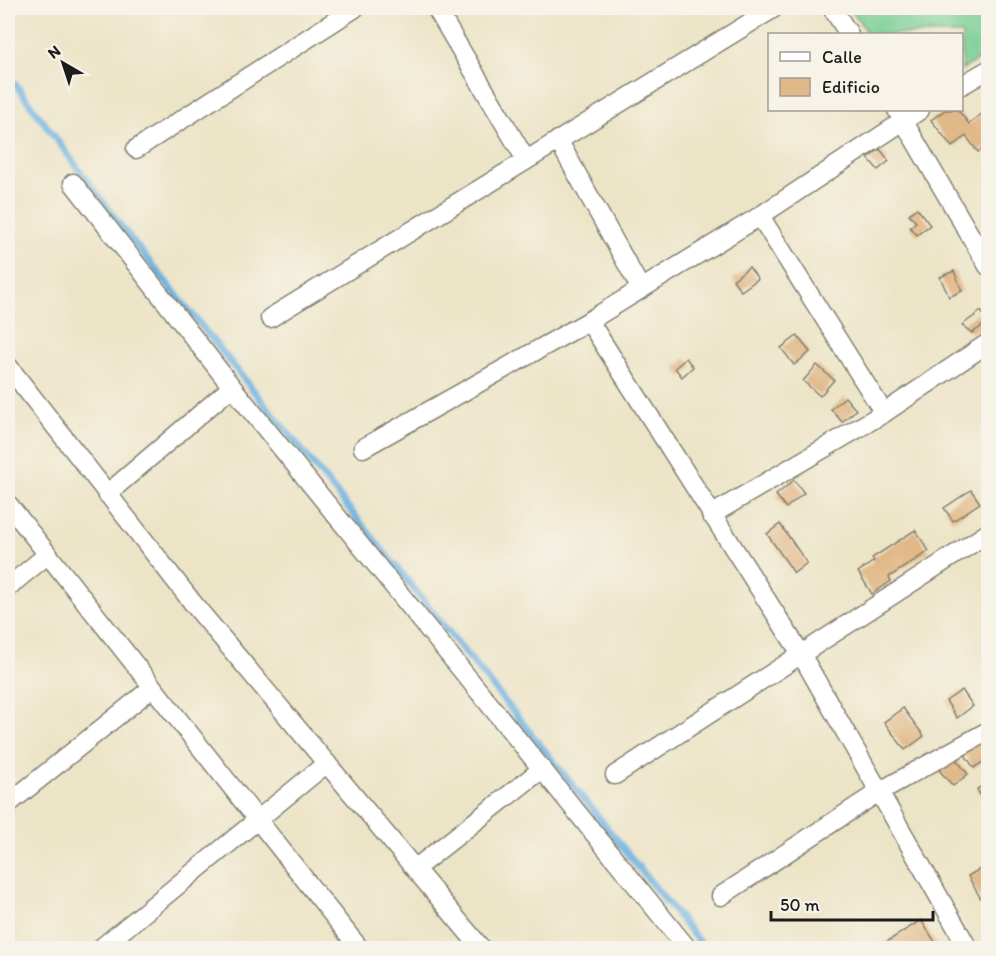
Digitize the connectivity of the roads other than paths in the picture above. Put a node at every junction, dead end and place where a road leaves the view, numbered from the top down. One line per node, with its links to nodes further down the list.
1 (355, 8): 11 (street)
2 (436, 8): 12 (street)
3 (774, 8): 10 (street)
4 (832, 8): 5 (street)
5 (848, 33)
6 (988, 70): 7 (street)
7 (963, 85)
8 (915, 111): 9 (street)
9 (900, 114): 14 (street); 15 (street)
10 (558, 140): 12 (street); 16 (street)
11 (136, 150)
12 (526, 160): 17 (street)
13 (73, 183): 21 (street)
14 (760, 216): 16 (street); 22 (street)
15 (988, 266)
16 (641, 289): 18 (street)
17 (270, 318)
18 (589, 321): 23 (street); 26 (street)
19 (988, 343): 22 (street)
20 (8, 366): 24 (street)
21 (232, 387): 24 (street); 34 (street)
22 (884, 413): 26 (street)
23 (363, 447)
24 (107, 494): 33 (street)
25 (8, 504): 28 (street)
26 (711, 515): 30 (street)
27 (988, 533): 30 (street)
28 (47, 555): 29 (street); 31 (street)
29 (8, 587)
30 (801, 654): 35 (street); 36 (street)
31 (152, 688): 37 (street); 38 (street)
32 (988, 731): 36 (street)
33 (327, 763): 38 (street); 39 (street)
34 (542, 769): 39 (street); 44 (street)
35 (615, 775)
36 (877, 793): 40 (street); 45 (street)
37 (8, 804)
38 (257, 822): 41 (street); 42 (street)
39 (416, 868): 43 (street)
40 (721, 896)
41 (101, 948)
42 (359, 948)
43 (481, 948)
44 (687, 948)
45 (968, 948)

